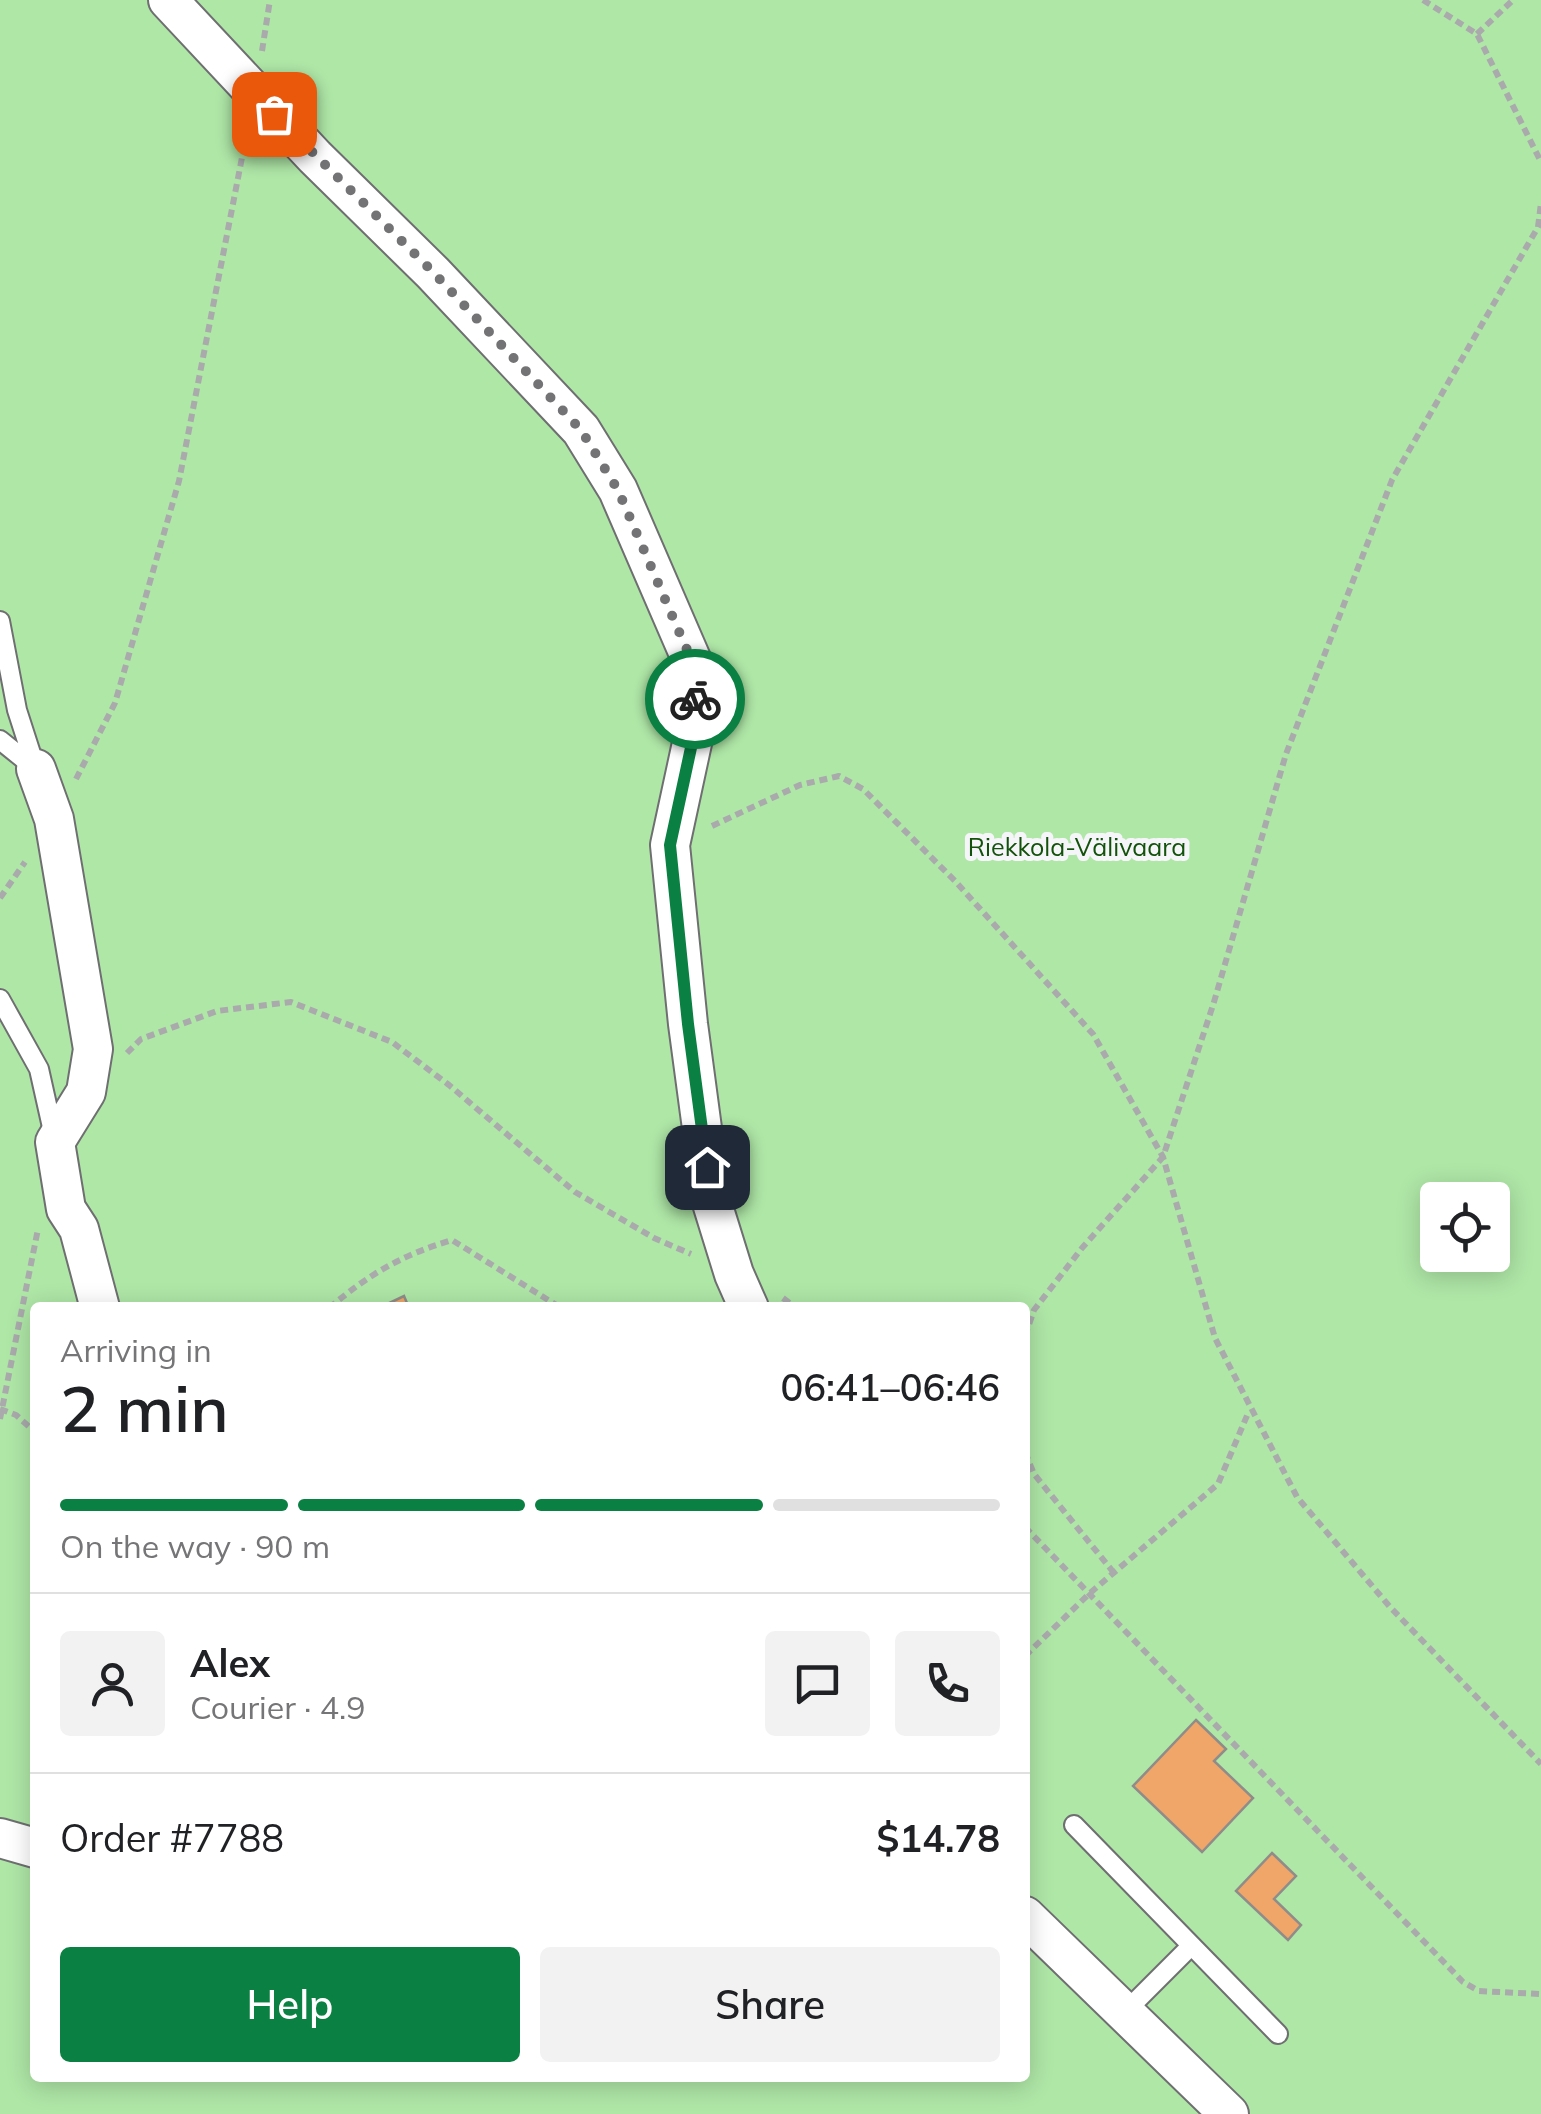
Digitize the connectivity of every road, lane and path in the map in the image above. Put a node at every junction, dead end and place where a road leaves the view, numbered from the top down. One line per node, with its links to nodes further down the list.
1 (168, 0): 6 (street)
2 (270, 0): 6 (path)
3 (1423, 0): 5 (path)
4 (1513, 0): 5 (path)
5 (1477, 34): 7 (path)
6 (254, 92): 12 (path); 13 (street)
7 (1541, 162)
8 (1541, 203): 18 (path)
9 (0, 621): 11 (lane)
10 (0, 740): 11 (lane)
11 (36, 768): 12 (street)
12 (54, 819): 14 (path); 16 (street)
13 (670, 845): 18 (path); 20 (street)
14 (0, 898)
15 (0, 999): 17 (lane)
16 (86, 1092): 17 (street); 20 (path)
17 (55, 1142): 21 (street)
18 (1163, 1157): 25 (path); 27 (path)
19 (40, 1216): 26 (path)
20 (741, 1291): 24 (path)
21 (98, 1302)
22 (336, 1302): 23 (path)
23 (551, 1302)
24 (788, 1302)
25 (1030, 1322)
26 (1, 1409): 28 (path); 29 (path)
27 (1250, 1410): 32 (path); 35 (path)
28 (0, 1419)
29 (30, 1428)
30 (1030, 1464): 32 (path)
31 (1030, 1532): 33 (path)
32 (1114, 1573): 33 (path)
33 (1090, 1594): 34 (path); 41 (path)
34 (1030, 1651)
35 (1541, 1764)
36 (1074, 1825): 40 (lane)
37 (0, 1838): 38 (street)
38 (30, 1847)
39 (1030, 1921): 42 (street)
40 (1191, 1946): 42 (lane); 43 (lane)
41 (1541, 1994)
42 (1124, 2013): 44 (street)
43 (1278, 2034)
44 (1228, 2114)

